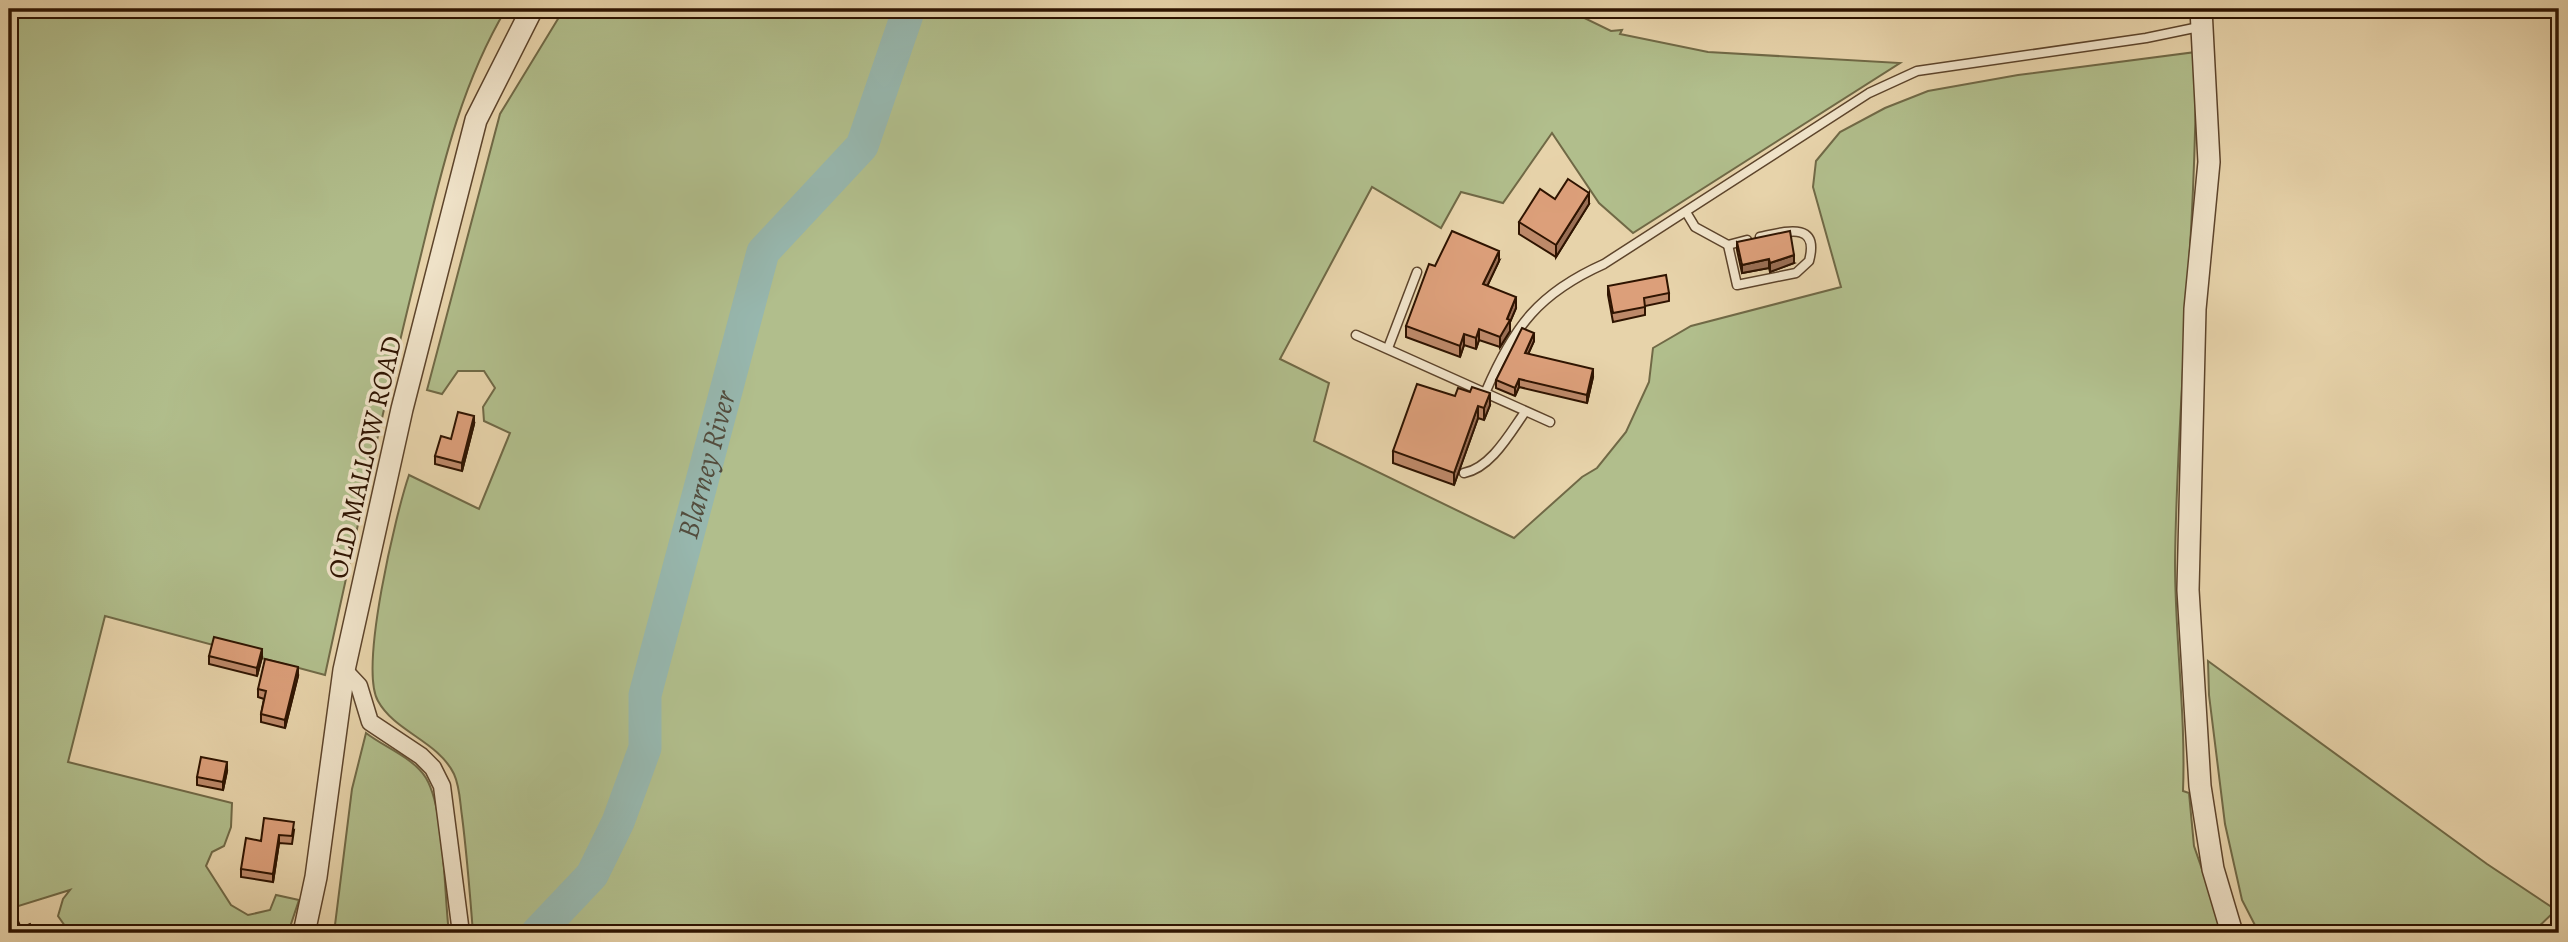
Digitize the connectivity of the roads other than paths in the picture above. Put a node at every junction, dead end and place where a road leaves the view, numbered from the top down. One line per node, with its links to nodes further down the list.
1 (532, 9): 12 (street, OLD MALLOW ROAD)
2 (2202, 18): 3 (lane); 15 (street)
3 (1686, 212): 4 (lane); 8 (lane)
4 (1728, 245): 4 (lane)
5 (1417, 272): 7 (lane)
6 (1356, 335): 7 (lane)
7 (1388, 348): 8 (lane)
8 (1486, 391): 9 (lane)
9 (1525, 412): 10 (lane); 11 (lane)
10 (1550, 422)
11 (1464, 473)
12 (344, 670): 13 (street, OLD MALLOW ROAD); 14 (street)
13 (304, 933)
14 (461, 933)
15 (2232, 933)

